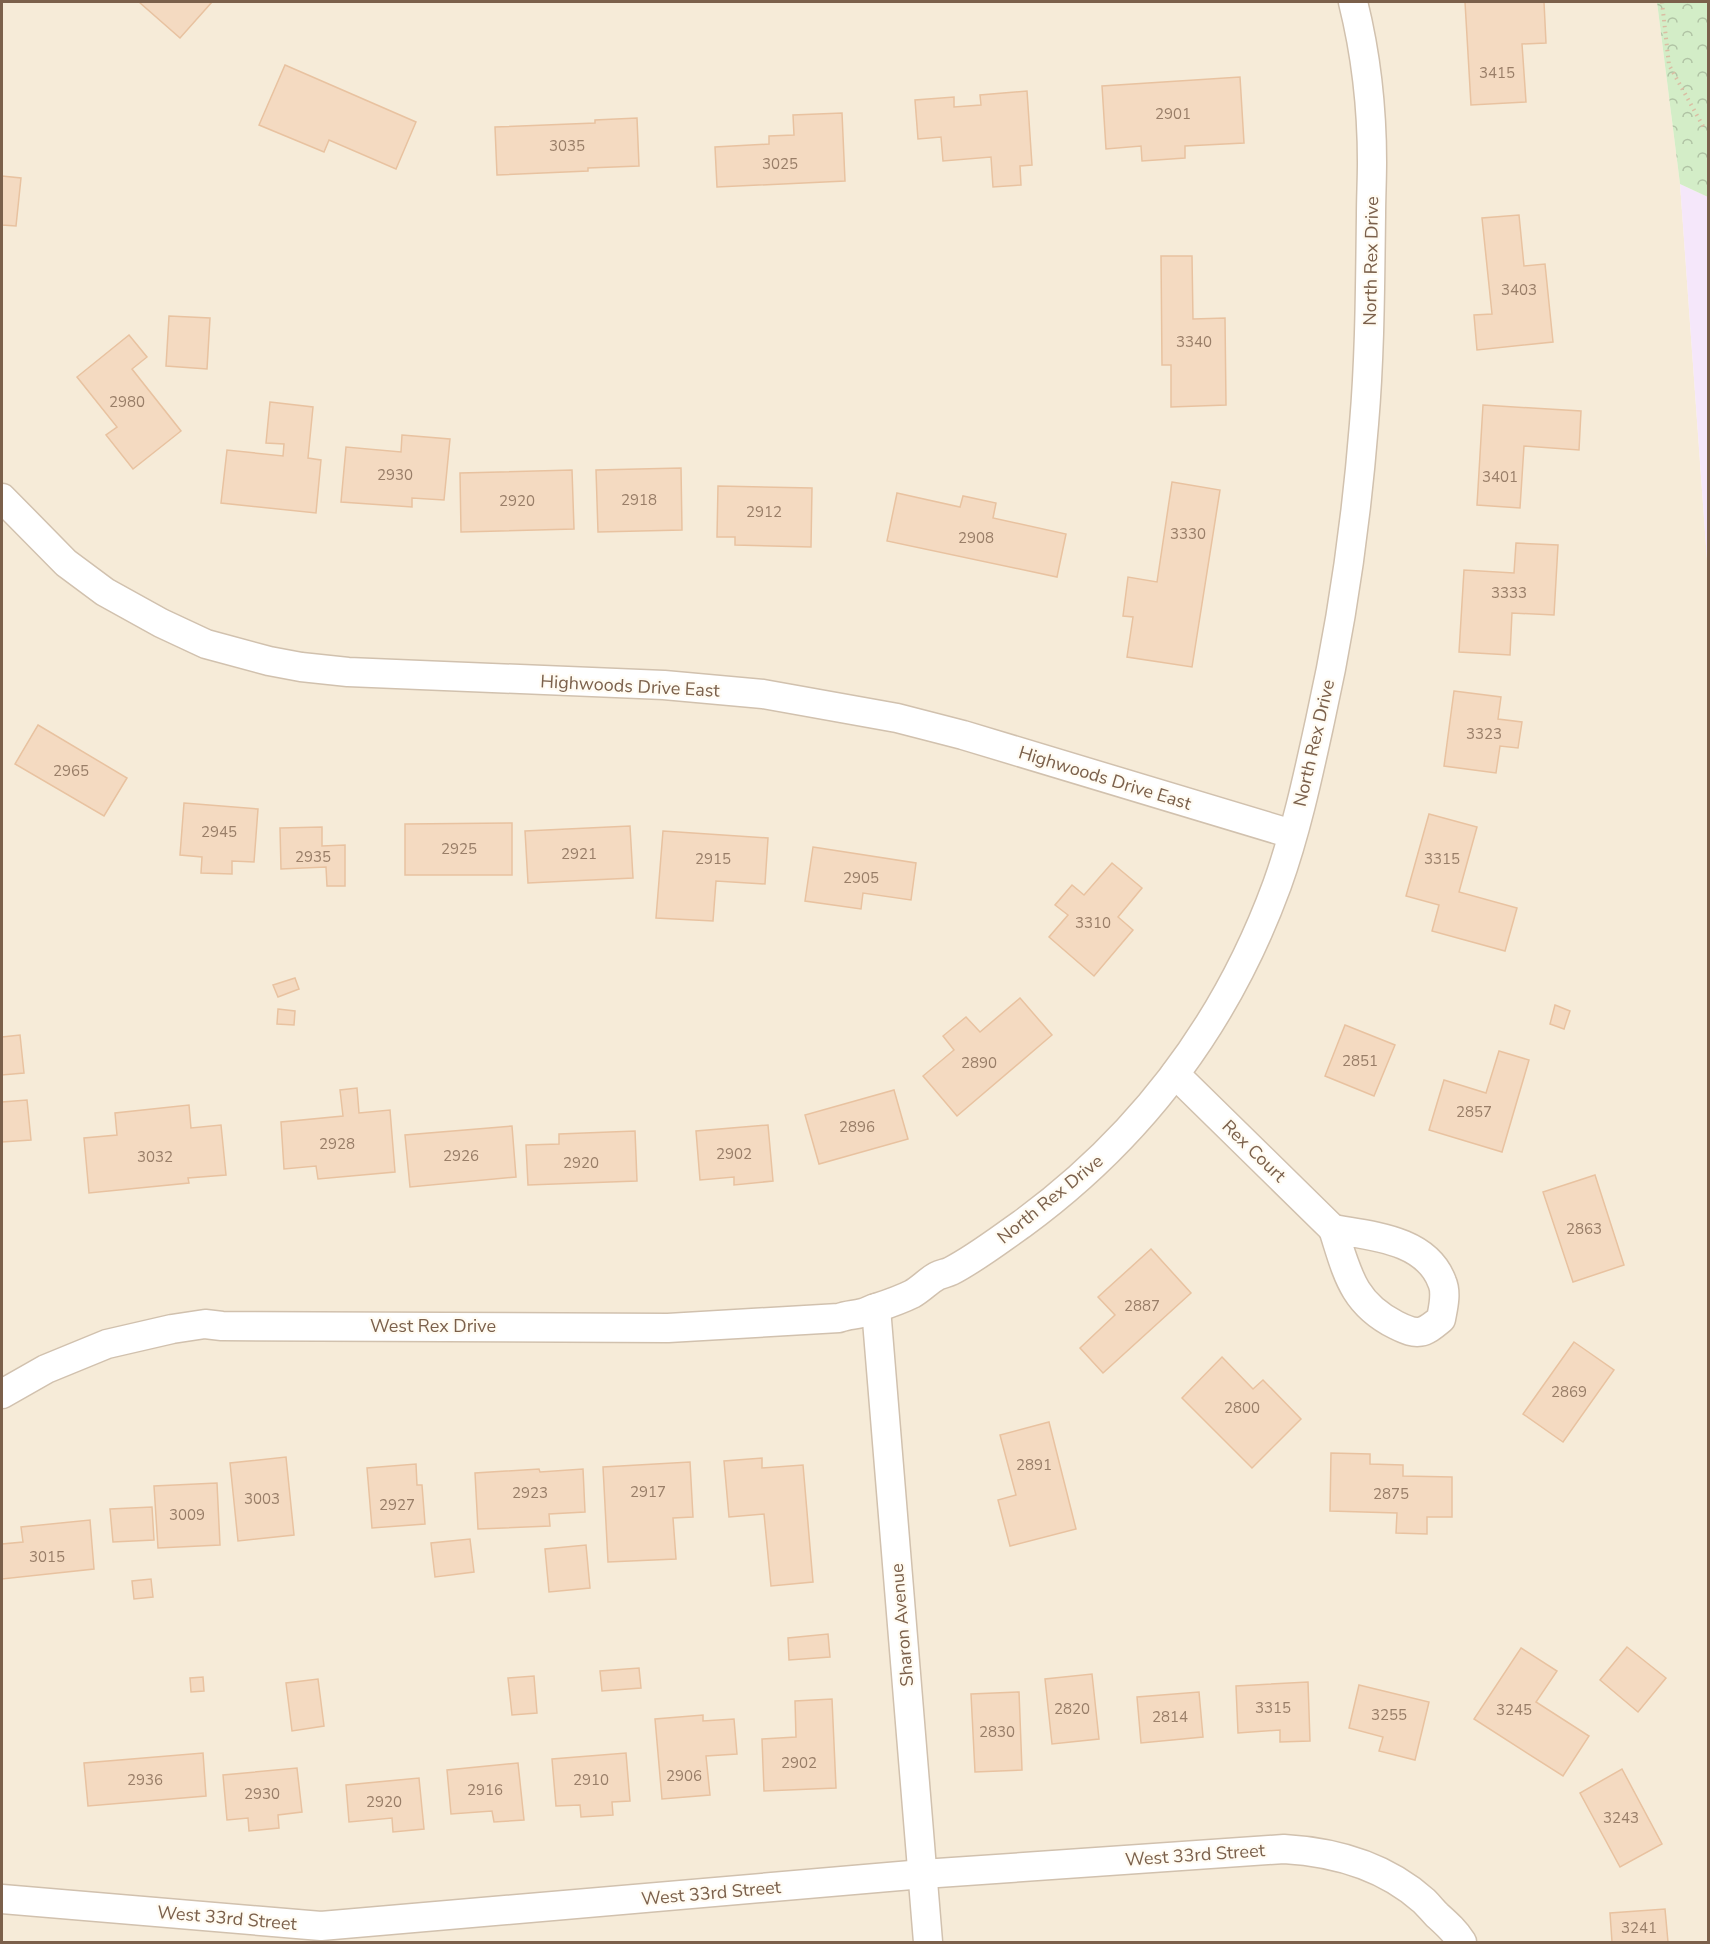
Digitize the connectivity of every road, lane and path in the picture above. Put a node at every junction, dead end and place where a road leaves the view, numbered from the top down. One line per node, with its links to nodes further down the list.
1 (1353, 2): 5 (street, North Rex Drive)
2 (1662, 2): 3 (path)
3 (1704, 128)
4 (2, 498): 5 (street, Highwoods Drive East)
5 (1292, 834): 6 (street, North Rex Drive)
6 (1175, 1074): 7 (street, Rex Court); 8 (street, North Rex Drive)
7 (1333, 1228)
8 (876, 1308): 9 (street, West Rex Drive); 10 (street, Sharon Avenue)
9 (2, 1394)
10 (923, 1874): 12 (street, West 33rd Street); 13 (street, Sharon Avenue); 14 (street, West 33rd Street)
11 (2, 1899): 12 (street, West 33rd Street)
12 (361, 1933)
13 (928, 1942)
14 (1462, 1942)

